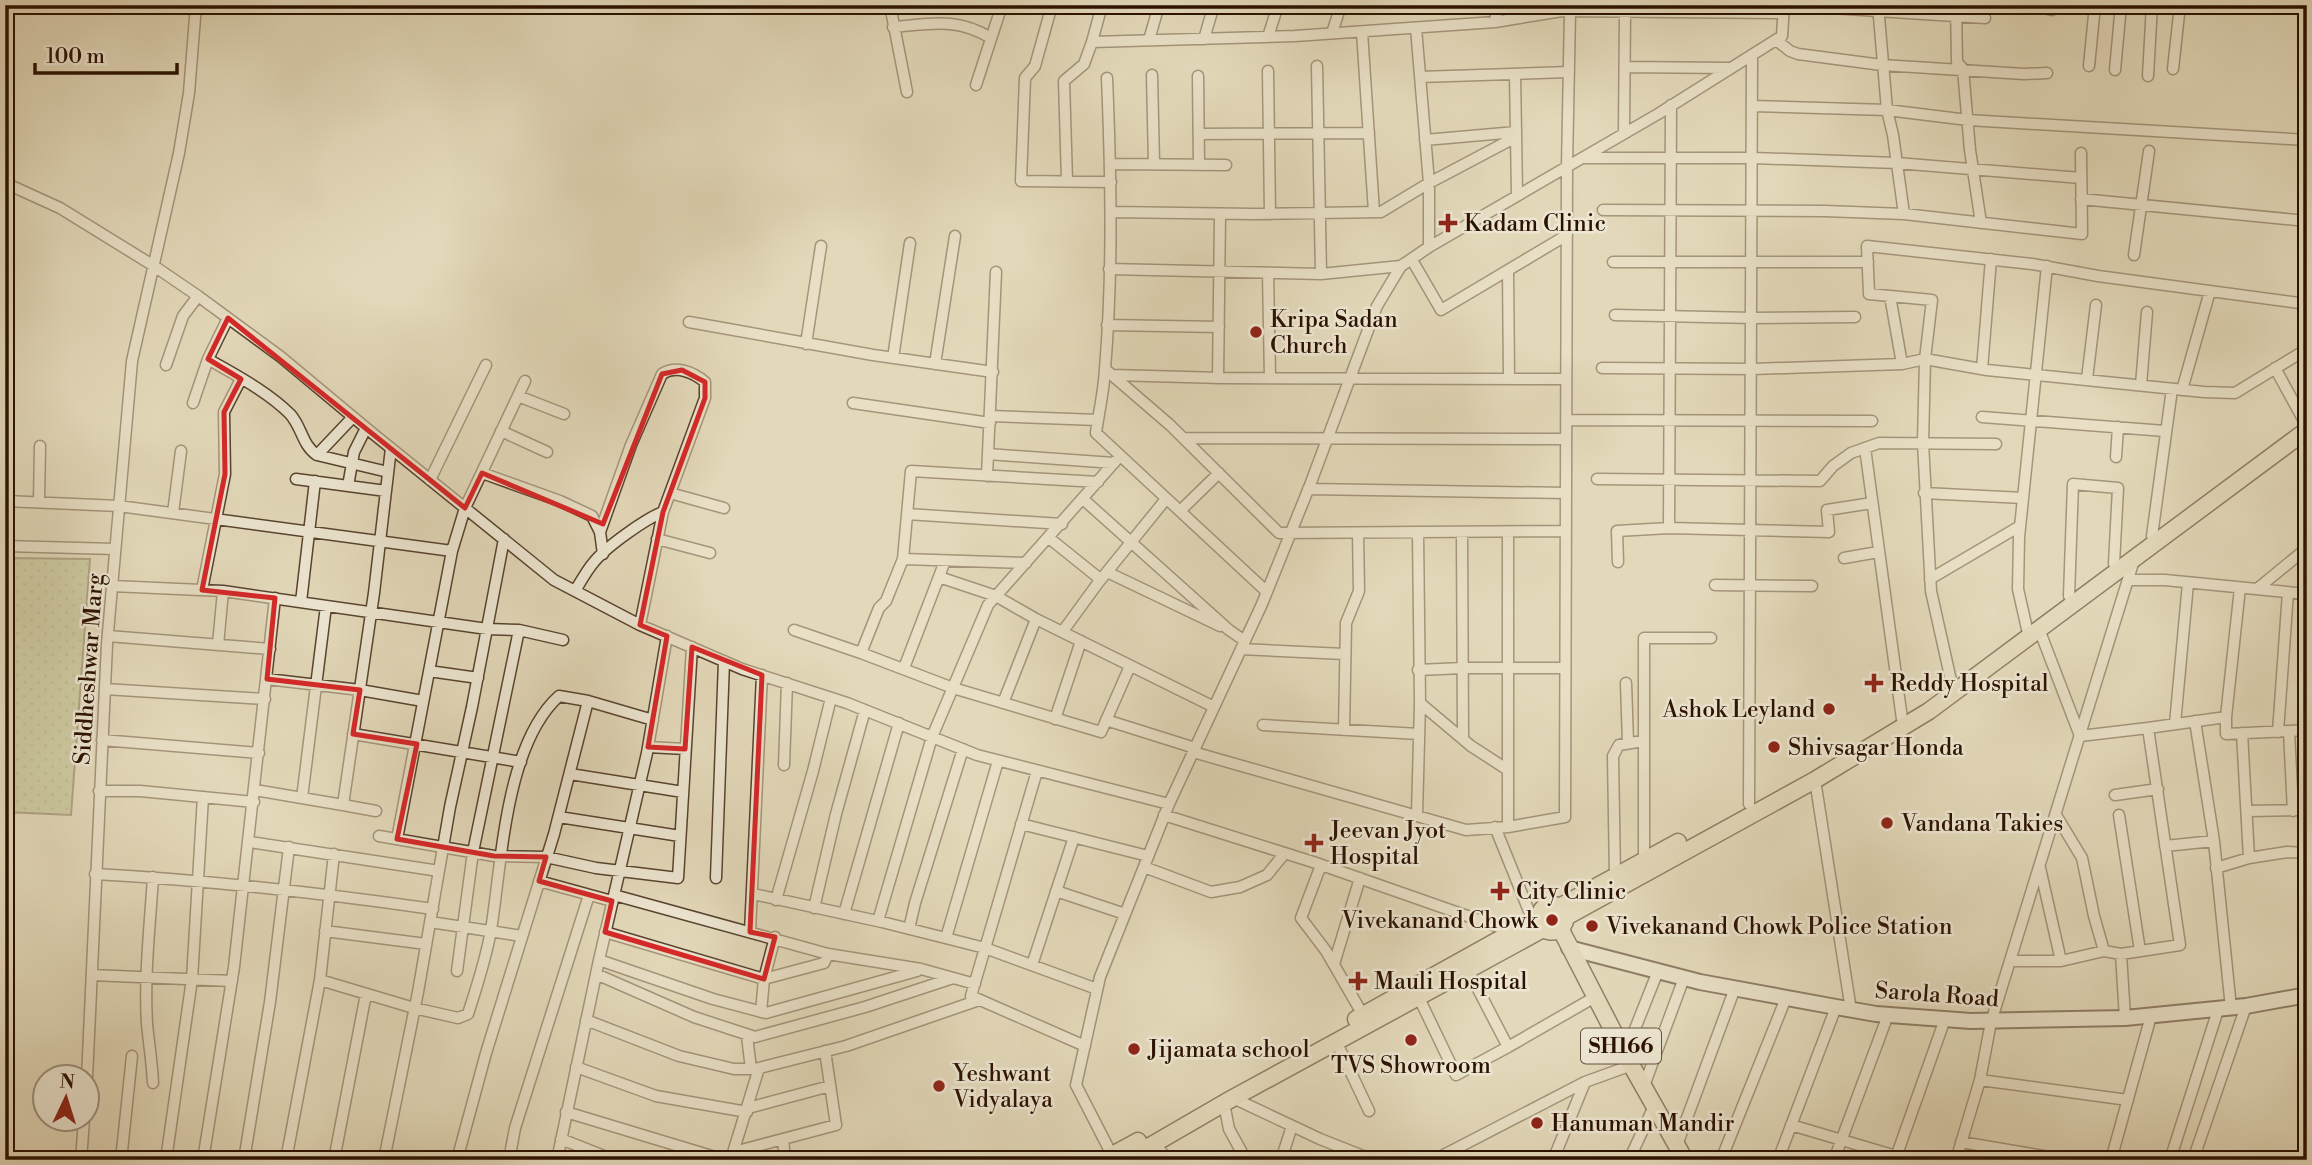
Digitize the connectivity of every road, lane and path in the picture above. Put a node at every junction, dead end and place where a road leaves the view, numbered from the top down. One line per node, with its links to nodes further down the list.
1 (196, 5): 111 (street, Siddheshwar Marg)
2 (890, 5): 26 (street)
3 (1002, 5): 31 (street)
4 (1052, 5): 81 (street)
5 (1102, 5): 35 (street)
6 (1159, 5): 34 (street)
7 (1214, 5): 33 (street)
8 (1278, 5): 30 (street)
9 (1341, 5): 29 (street)
10 (1498, 5): 25 (street)
11 (2033, 5): 22 (street)
12 (2095, 5): 39 (street)
13 (2121, 5): 44 (street)
14 (2155, 5): 15 (street); 51 (street)
15 (2180, 6): 43 (street)
16 (1785, 8): 17 (street); 20 (street); 32 (street)
17 (1878, 8): 23 (street); 37 (street)
18 (1565, 9): 21 (street); 25 (street); 46 (street)
19 (1666, 9): 20 (street); 21 (street)
20 (1724, 9)
21 (1619, 10): 40 (street)
22 (2052, 10)
23 (1956, 11): 24 (street); 42 (street)
24 (1985, 18)
25 (1495, 22): 27 (street)
26 (893, 27): 31 (street); 55 (street)
27 (1416, 28): 28 (street); 52 (street)
28 (1362, 32): 29 (street); 61 (street)
29 (1332, 33): 30 (street)
30 (1268, 37): 33 (street)
31 (991, 38): 54 (street)
32 (1779, 38): 36 (street); 37 (street)
33 (1204, 39): 34 (street)
34 (1149, 40): 35 (street)
35 (1092, 42): 81 (street)
36 (1752, 55): 41 (street); 57 (street)
37 (1881, 65): 42 (street); 58 (street)
38 (1317, 66): 60 (street)
39 (2089, 66)
40 (1625, 67): 41 (street); 62 (street)
41 (1730, 68): 56 (street)
42 (1963, 69): 47 (street); 59 (street)
43 (2174, 69)
44 (2115, 70)
45 (1268, 71): 64 (street)
46 (1569, 72): 48 (street); 78 (street)
47 (2047, 73)
48 (1515, 74): 52 (street); 65 (street)
49 (1153, 75): 75 (street)
50 (1198, 76): 63 (street)
51 (2148, 76)
52 (1420, 77): 66 (street)
53 (1107, 78): 74 (street)
54 (976, 85)
55 (906, 92)
56 (1671, 105): 62 (street); 72 (street)
57 (1752, 106): 58 (street); 71 (street)
58 (1887, 110): 59 (street); 73 (street)
59 (1968, 120): 67 (street); 79 (street)
60 (1318, 133): 61 (street); 64 (street); 95 (street)
61 (1369, 133): 92 (street)
62 (1624, 133): 70 (street)
63 (1199, 134): 64 (street); 76 (street)
64 (1269, 134): 94 (street)
65 (1516, 134): 66 (street); 84 (street); 85 (street)
66 (1425, 140): 84 (street)
67 (2307, 140)
68 (2149, 151): 87 (street)
69 (2081, 153): 80 (street)
70 (1581, 158): 72 (street); 78 (street)
71 (1753, 158): 72 (street); 73 (street); 90 (street)
72 (1673, 159): 89 (street)
73 (1897, 163): 79 (street); 96 (street)
74 (1111, 164): 75 (street); 82 (street)
75 (1154, 164): 76 (street)
76 (1199, 164): 77 (street)
77 (1226, 165)
78 (1567, 166): 85 (street); 99 (street)
79 (1973, 169): 80 (street); 98 (street)
80 (2081, 178): 86 (street)
81 (1067, 181): 82 (street)
82 (1111, 182): 91 (street)
83 (5, 183): 111 (street)
84 (1429, 183): 92 (street); 103 (street)
85 (1517, 195): 103 (street)
86 (2081, 199): 87 (street); 98 (street)
87 (2141, 205): 97 (street); 104 (street)
88 (1603, 210): 89 (street)
89 (1672, 211): 90 (street); 109 (street)
90 (1753, 211): 96 (street); 107 (street)
91 (1111, 212): 93 (street); 114 (street)
92 (1374, 212): 95 (street)
93 (1220, 214): 94 (street); 117 (street)
94 (1270, 214): 95 (street)
95 (1320, 214): 119 (street)
96 (1904, 214): 98 (street)
97 (2307, 221)
98 (1981, 223)
99 (1567, 235): 115 (street); 156 (street)
100 (955, 236): 139 (street)
101 (911, 243): 136 (street)
102 (821, 246): 134 (street)
103 (1429, 247): 106 (street)
104 (2134, 255)
105 (1992, 259): 110 (street); 113 (street); 147 (street)
106 (1412, 260): 112 (street); 115 (street)
107 (1753, 261): 109 (street); 110 (street); 130 (street)
108 (1613, 262): 109 (street)
109 (1671, 262): 127 (street)
110 (1868, 262): 122 (street)
111 (155, 266): 121 (street); 217 (street, Siddheshwar Marg)
112 (1401, 267): 119 (street); 151 (street)
113 (2047, 267): 120 (street); 150 (street)
114 (1110, 269): 117 (street); 132 (street)
115 (1508, 270): 154 (street)
116 (996, 272): 148 (street)
117 (1220, 272): 118 (street); 133 (street)
118 (1268, 273): 119 (street); 153 (street)
119 (1321, 274)
120 (2210, 291): 123 (street); 160 (street)
121 (198, 296): 129 (street); 141 (street)
122 (1891, 296): 138 (street); 140 (street)
123 (2307, 304)
124 (2096, 305): 157 (street)
125 (2147, 312): 159 (street)
126 (1615, 315): 127 (street)
127 (1671, 315): 130 (street); 145 (street)
128 (1855, 317): 130 (street)
129 (228, 318): 137 (street); 165 (street)
130 (1753, 318): 146 (street)
131 (689, 323): 134 (street)
132 (1107, 325): 133 (street); 149 (street)
133 (1219, 327): 152 (street)
134 (806, 344): 136 (street)
135 (2307, 349): 144 (street)
136 (894, 358): 139 (street)
137 (208, 359): 155 (street); 162 (street)
138 (1925, 359): 140 (street); 147 (street); 182 (street)
139 (935, 364): 148 (street)
140 (1902, 364): 146 (street)
141 (166, 365)
142 (486, 365): 203 (street)
143 (1602, 368): 145 (street)
144 (2275, 368): 160 (street); 174 (street)
145 (1670, 369): 146 (street); 170 (street)
146 (1753, 369): 172 (street)
147 (1982, 369): 150 (street)
148 (993, 372): 167 (street)
149 (1109, 372): 152 (street); 168 (street); 180 (street)
150 (2036, 374): 157 (street); 173 (street)
151 (1350, 377): 153 (street); 154 (street); 179 (street)
152 (1218, 378): 153 (street)
153 (1270, 378)
154 (1509, 378): 156 (street)
155 (241, 379): 190 (street); 224 (street)
156 (1566, 379): 169 (street)
157 (2087, 379): 159 (street)
158 (525, 381): 161 (street)
159 (2141, 385): 160 (street)
160 (2177, 389): 178 (street)
161 (518, 396): 164 (street); 177 (street)
162 (193, 403)
163 (853, 403): 167 (street)
164 (564, 414)
165 (353, 417): 176 (street); 190 (street)
166 (1982, 417): 173 (street)
167 (991, 419): 168 (street); 189 (street)
168 (1098, 420): 192 (street)
169 (1566, 420): 170 (street); 181 (street)
170 (1670, 420): 172 (street); 200 (street)
171 (1872, 421): 172 (street)
172 (1752, 422): 201 (street)
173 (2031, 422): 175 (street); 211 (street)
174 (2306, 423): 237 (main road); 252 (main road)
175 (2118, 427): 178 (street); 191 (street)
176 (366, 428): 186 (street); 193 (street)
177 (501, 431): 188 (street); 195 (street)
178 (2165, 431): 237 (street)
179 (1328, 437): 180 (street); 181 (street); 206 (street)
180 (1184, 438): 196 (street)
181 (1566, 439): 209 (street)
182 (1923, 443): 183 (street); 185 (street); 210 (street)
183 (1996, 444)
184 (40, 446): 215 (street)
185 (1865, 448): 201 (street); 216 (street)
186 (391, 449): 194 (street); 203 (street)
187 (181, 451): 222 (street)
188 (547, 452)
189 (988, 454): 192 (street); 197 (street)
190 (317, 455): 193 (street)
191 (2116, 457)
192 (1117, 459): 204 (street); 213 (street)
193 (352, 464): 194 (street); 205 (street)
194 (388, 472): 207 (street)
195 (482, 473): 218 (street); 231 (street)
196 (1219, 473): 221 (street); 234 (street)
197 (986, 476): 204 (street); 223 (street)
198 (296, 478): 202 (street)
199 (1597, 479): 200 (street)
200 (1669, 479): 201 (street); 227 (street)
201 (1751, 479): 230 (street)
202 (316, 481): 205 (street); 228 (street)
203 (430, 481): 218 (street)
204 (1098, 482): 212 (street)
205 (348, 486): 207 (street)
206 (1308, 489): 209 (street); 234 (street)
207 (386, 491): 241 (street)
208 (670, 493): 219 (street); 220 (street); 231 (street)
209 (1566, 493): 229 (street)
210 (1924, 493): 211 (street); 259 (street)
211 (2023, 498): 226 (street)
212 (1083, 499): 225 (street); 242 (street)
213 (1166, 499): 221 (street); 242 (street)
214 (5, 501): 215 (street)
215 (39, 502): 217 (street)
216 (1872, 503): 230 (street); 247 (street)
217 (119, 506): 222 (street); 245 (street, Siddheshwar Marg)
218 (465, 508): 240 (street); 246 (street)
219 (724, 508)
220 (663, 512): 239 (street); 249 (street)
221 (1180, 512): 271 (street)
222 (173, 513): 224 (street)
223 (907, 514): 225 (street); 251 (street)
224 (216, 518): 228 (street); 268 (street)
225 (1062, 524): 238 (street)
226 (2020, 526): 259 (street); 284 (street)
227 (1669, 528): 230 (street); 254 (street)
228 (310, 531): 241 (street); 277 (street)
229 (1566, 531): 233 (street); 304 (street)
230 (1750, 531): 264 (street)
231 (600, 532): 249 (street)
232 (1462, 532): 233 (street); 236 (street); 303 (street)
233 (1508, 532): 305 (street)
234 (1291, 533): 235 (street); 271 (street)
235 (1358, 533): 236 (street); 299 (street)
236 (1418, 533): 306 (street)
237 (2152, 536): 256 (main road)
238 (1049, 538): 255 (street); 257 (street)
239 (657, 539): 248 (street); 282 (street)
240 (504, 540): 270 (street); 283 (street)
241 (380, 541): 246 (street); 279 (street)
242 (1132, 542): 257 (street); 287 (street)
243 (5, 545): 245 (street)
244 (2307, 548): 267 (street)
245 (115, 549): 263 (street, Siddheshwar Marg)
246 (452, 551): 281 (street)
247 (1878, 552): 250 (street); 328 (street)
248 (710, 553)
249 (603, 554): 270 (street)
250 (1844, 558)
251 (903, 559): 253 (street); 298 (street)
252 (2134, 560): 260 (street); 284 (main road)
253 (945, 561): 255 (street); 258 (street)
254 (1618, 562)
255 (1026, 563): 274 (street)
256 (2114, 564): 275 (main road); 275 (street)
257 (1104, 576): 287 (street); 288 (street)
258 (939, 577): 274 (street); 302 (street)
259 (1930, 579): 314 (street)
260 (2128, 580): 261 (street); 342 (street)
261 (2188, 583): 266 (street); 333 (street)
262 (1715, 585): 264 (street)
263 (112, 586): 268 (street); 289 (street, Siddheshwar Marg)
264 (1750, 586): 265 (street); 373 (street)
265 (1812, 586)
266 (2240, 588): 267 (street); 326 (street)
267 (2257, 589): 272 (street)
268 (202, 590): 269 (street)
269 (223, 591): 276 (street); 294 (street)
270 (575, 591): 282 (street)
271 (1267, 592): 295 (street)
272 (2288, 592): 273 (street); 338 (street)
273 (2307, 594)
274 (996, 596): 280 (street); 315 (street)
275 (2069, 596): 284 (main road)
276 (275, 598): 277 (street); 297 (street)
277 (302, 602): 278 (street)
278 (326, 606): 279 (street); 313 (street)
279 (371, 613): 281 (street); 317 (street)
280 (1037, 619): 288 (street); 322 (street)
281 (438, 622): 283 (street); 307 (street)
282 (640, 625): 290 (street)
283 (487, 629): 285 (street); 309 (street)
284 (2033, 629): 314 (main road); 342 (street); 362 (main road)
285 (519, 630): 292 (street); 355 (street)
286 (794, 630): 298 (street)
287 (1229, 630): 295 (street)
288 (1063, 631): 293 (street)
289 (108, 636): 294 (street); 316 (street, Siddheshwar Marg)
290 (667, 636): 296 (street); 329 (street)
291 (1711, 638): 346 (street)
292 (563, 640)
293 (1081, 642): 301 (street); 327 (street)
294 (218, 645): 297 (street)
295 (1243, 645): 299 (street); 324 (street)
296 (692, 647): 300 (street); 350 (street)
297 (270, 649): 310 (street)
298 (861, 653): 302 (street)
299 (1344, 654): 336 (street)
300 (724, 661): 308 (street); 415 (street)
301 (1130, 667): 324 (street); 330 (street)
302 (904, 668): 315 (street)
303 (1463, 668): 305 (street); 306 (street); 344 (street)
304 (1565, 668): 305 (street); 385 (street)
305 (1508, 669): 359 (street)
306 (1418, 670): 323 (street)
307 (429, 671): 309 (street); 320 (street)
308 (762, 675): 311 (street); 423 (street)
309 (478, 678): 353 (street)
310 (267, 679): 313 (street); 319 (street)
311 (787, 683): 318 (street); 358 (street)
312 (1626, 683): 347 (street)
313 (316, 684): 317 (street); 370 (street)
314 (1952, 685): 328 (main road)
315 (953, 688): 322 (street); 343 (street)
316 (105, 689): 319 (street); 345 (street, Siddheshwar Marg)
317 (359, 690): 320 (street); 340 (street)
318 (831, 698): 325 (street); 426 (street)
319 (265, 699): 354 (street)
320 (423, 701): 348 (street)
321 (588, 701): 329 (street); 357 (street); 361 (street)
322 (1003, 703): 327 (street)
323 (1420, 703): 341 (street); 344 (street)
324 (1214, 707): 352 (street)
325 (865, 710): 332 (street); 427 (street)
326 (2226, 717): 331 (street); 339 (street)
327 (1055, 719): 330 (street)
328 (1902, 719): 373 (main road)
329 (653, 720): 349 (street)
330 (1106, 720): 352 (street)
331 (2195, 721): 333 (street); 392 (street)
332 (899, 723): 343 (street); 429 (street)
333 (2175, 724): 335 (street)
334 (1263, 725): 336 (street)
335 (2148, 728): 342 (street); 364 (street)
336 (1344, 730): 341 (street)
337 (2307, 730): 338 (street)
338 (2284, 731): 339 (street); 378 (street)
339 (2242, 733): 377 (street)
340 (353, 734): 348 (street); 374 (street)
341 (1419, 734): 380 (street)
342 (2080, 736): 381 (street)
343 (932, 737): 351 (street); 432 (street)
344 (1463, 739): 359 (street)
345 (102, 740): 354 (street); 366 (street, Siddheshwar Marg)
346 (1643, 741): 347 (street); 405 (street)
347 (1628, 743): 413 (street)
348 (417, 744): 353 (street); 391 (street)
349 (648, 747): 350 (street); 363 (street)
350 (685, 749): 367 (street)
351 (963, 749): 356 (street); 436 (street)
352 (1194, 750): 372 (street); 380 (street)
353 (463, 751): 355 (street); 396 (street)
354 (259, 753): 365 (street)
355 (492, 757): 357 (street); 397 (street)
356 (998, 761): 360 (street); 444 (street)
357 (521, 762): 401 (street)
358 (784, 765)
359 (1508, 770): 385 (street)
360 (1037, 771): 372 (street); 384 (street)
361 (570, 774): 363 (street); 383 (street)
362 (1815, 780): 431 (main road); 481 (street)
363 (640, 786): 367 (street); 387 (street)
364 (2158, 789): 368 (street); 394 (street)
365 (255, 790): 370 (street); 371 (street)
366 (99, 791): 369 (street); 412 (street, Siddheshwar Marg)
367 (683, 792): 389 (street)
368 (2115, 794)
369 (203, 797): 371 (street); 417 (street)
370 (302, 798): 374 (street)
371 (254, 802): 393 (street)
372 (1169, 804): 379 (street)
373 (1749, 804): 405 (main road)
374 (343, 805): 376 (street)
375 (2307, 810): 378 (street)
376 (376, 811)
377 (2247, 811): 378 (street); 404 (street)
378 (2292, 811)
379 (1164, 815): 398 (street); 402 (street)
380 (1417, 815): 386 (street)
381 (2056, 815): 408 (street); 448 (street)
382 (2119, 815): 449 (street)
383 (559, 817): 387 (street); 403 (street)
384 (1021, 824): 390 (street); 446 (street)
385 (1508, 827): 386 (street)
386 (1495, 828): 434 (street)
387 (629, 829): 389 (street); 410 (street)
388 (379, 836): 391 (street)
389 (680, 836): 410 (street)
390 (1074, 837): 402 (street); 421 (street)
391 (397, 839): 396 (street)
392 (2214, 841): 394 (street); 409 (street)
393 (250, 842): 395 (street); 419 (street)
394 (2165, 846): 449 (street)
395 (289, 847): 400 (street); 420 (street)
396 (443, 847): 397 (street); 411 (street)
397 (473, 852): 401 (street); 435 (street)
398 (1285, 853): 406 (street); 407 (street)
399 (2307, 853): 404 (street)
400 (334, 854): 411 (street); 422 (street)
401 (499, 856): 403 (street); 438 (street)
402 (1148, 856): 407 (street)
403 (546, 857): 410 (street); 418 (street)
404 (2249, 858): 409 (street)
405 (1644, 861): 413 (main road)
406 (1321, 865): 416 (street); 455 (street)
407 (1144, 867): 430 (street)
408 (2040, 868): 453 (street); 454 (street)
409 (2216, 868): 482 (street)
410 (620, 870): 425 (street)
411 (439, 871): 428 (street)
412 (95, 874): 414 (street); 462 (street, Siddheshwar Marg)
413 (1615, 876): 431 (main road)
414 (153, 877): 417 (street); 463 (street)
415 (716, 878)
416 (1360, 878): 441 (street); 455 (street)
417 (198, 880): 419 (street); 466 (street)
418 (539, 881): 424 (street); 442 (street)
419 (244, 885): 420 (street); 469 (street)
420 (285, 888): 422 (street); 528 (street)
421 (1056, 891): 430 (street); 456 (street)
422 (330, 894): 428 (street); 437 (street)
423 (753, 894): 426 (street); 440 (street)
424 (589, 895): 425 (street); 533 (street)
425 (613, 898): 439 (street); 440 (street)
426 (776, 900): 427 (street)
427 (814, 908): 429 (street)
428 (433, 909): 433 (street)
429 (844, 914): 432 (street)
430 (1125, 914): 472 (street)
431 (1563, 918): 434 (main road); 434 (main road); 447 (main road, SH166)
432 (878, 921): 436 (street)
433 (430, 922): 435 (street); 445 (street)
434 (1538, 923): 441 (main road); 460 (main road)
435 (463, 927): 438 (street); 458 (street)
436 (909, 929): 444 (street)
437 (326, 932): 445 (street); 468 (street)
438 (490, 932): 442 (street); 480 (street)
439 (605, 932): 452 (street); 467 (street)
440 (750, 932): 443 (street)
441 (1513, 932): 485 (main road)
442 (522, 936): 532 (street)
443 (775, 937): 450 (street); 467 (street)
444 (946, 938): 446 (street)
445 (426, 944): 480 (street)
446 (985, 948): 456 (street); 470 (street)
447 (1569, 948): 459 (main road, Sarola Road); 475 (main road, SH166)
448 (2104, 951): 451 (street); 454 (street)
449 (2140, 951): 451 (street)
450 (828, 954): 457 (street); 467 (street)
451 (2121, 954): 487 (street)
452 (599, 960): 461 (street); 483 (street)
453 (2011, 961): 454 (street); 490 (street)
454 (2062, 961)
455 (1334, 964): 485 (street)
456 (1032, 965): 472 (street)
457 (921, 970): 464 (street); 483 (street)
458 (457, 971)
459 (1658, 971): 465 (main road, Sarola Road); 497 (street)
460 (1469, 972): 477 (main road); 494 (street)
461 (596, 974): 489 (street); 491 (street)
462 (92, 975): 463 (street); 498 (street, Siddheshwar Marg)
463 (147, 977): 466 (street); 503 (street)
464 (953, 978): 470 (street); 491 (street)
465 (1684, 978): 471 (main road, Sarola Road); 505 (street)
466 (192, 979): 469 (street); 526 (street)
467 (764, 979): 483 (street)
468 (320, 980): 473 (street); 529 (street)
469 (232, 981): 527 (street)
470 (975, 984): 478 (street)
471 (1735, 988): 476 (main road, Sarola Road); 520 (street)
472 (1097, 989): 493 (street)
473 (366, 994): 480 (street); 530 (street)
474 (2307, 995): 479 (main road, Sarola Road)
475 (1595, 997): 494 (street); 497 (main road, SH166)
476 (1786, 998): 481 (main road, Sarola Road); 546 (street)
477 (1419, 999): 492 (main road); 494 (street)
478 (979, 1000): 493 (street); 495 (street)
479 (2246, 1006): 482 (main road, Sarola Road); 553 (street)
480 (415, 1007): 531 (street)
481 (1844, 1008): 484 (main road, Sarola Road); 512 (street)
482 (2225, 1009): 486 (main road, Sarola Road); 552 (street)
483 (761, 1012)
484 (1888, 1015): 488 (main road, Sarola Road); 517 (street)
485 (1363, 1016): 522 (main road)
486 (2151, 1016): 487 (main road, Sarola Road); 507 (street)
487 (2125, 1018): 490 (main road, Sarola Road)
488 (1945, 1019): 490 (main road, Sarola Road); 523 (street)
489 (586, 1020): 499 (street); 500 (street)
490 (1991, 1022): 501 (street)
491 (747, 1036): 500 (street)
492 (1336, 1041): 506 (main road); 510 (street)
493 (1085, 1046): 522 (street)
494 (1508, 1047)
495 (825, 1051): 500 (street); 504 (street)
496 (132, 1056): 525 (street)
497 (1628, 1059): 502 (street); 505 (main road, SH166)
498 (88, 1064)
499 (576, 1066): 509 (street); 511 (street)
500 (755, 1069): 509 (street)
501 (1980, 1080): 507 (street); 518 (street)
502 (1585, 1082): 542 (street); 543 (street)
503 (153, 1083)
504 (830, 1086): 509 (street); 516 (street)
505 (1644, 1086): 508 (main road, SH166)
506 (1228, 1100): 513 (street); 519 (main road); 539 (street)
507 (2128, 1100): 551 (street)
508 (1655, 1104): 520 (main road, SH166); 544 (street)
509 (748, 1110): 521 (street)
510 (1369, 1111)
511 (566, 1112): 515 (street); 536 (street)
512 (1791, 1125): 517 (street); 547 (street)
513 (1292, 1126): 540 (street); 541 (street)
514 (83, 1134): 524 (street)
515 (561, 1139): 534 (street); 535 (street)
516 (783, 1139): 521 (street); 537 (street)
517 (1842, 1139): 523 (street); 548 (street)
518 (1961, 1142): 549 (street); 550 (street)
519 (1155, 1144): 522 (main road); 538 (street)
520 (1677, 1145): 545 (main road, SH166)
521 (733, 1156)
522 (1114, 1158)
523 (1896, 1158)
524 (81, 1160)
525 (121, 1160)
526 (166, 1160)
527 (203, 1160)
528 (244, 1160)
529 (286, 1160)
530 (334, 1160)
531 (384, 1160)
532 (457, 1160)
533 (509, 1160)
534 (557, 1160)
535 (614, 1160)
536 (725, 1160)
537 (785, 1160)
538 (1168, 1160)
539 (1246, 1160)
540 (1281, 1160)
541 (1373, 1160)
542 (1434, 1160)
543 (1553, 1160)
544 (1629, 1160)
545 (1685, 1160)
546 (1721, 1160)
547 (1778, 1160)
548 (1834, 1160)
549 (1956, 1160)
550 (2067, 1160)
551 (2111, 1160)
552 (2170, 1160)
553 (2193, 1160)

